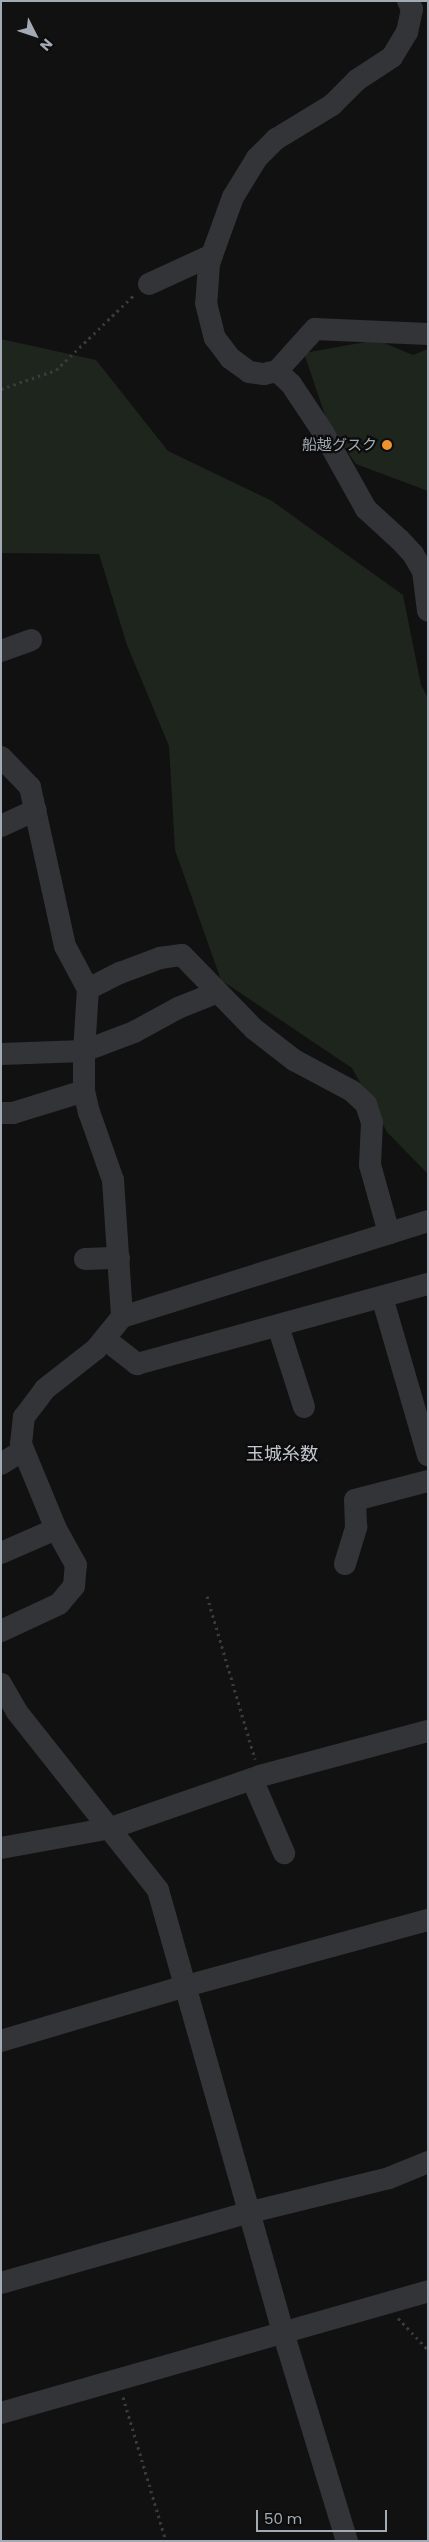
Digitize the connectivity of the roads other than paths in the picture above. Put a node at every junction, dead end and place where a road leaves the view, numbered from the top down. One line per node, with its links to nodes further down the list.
1 (408, 1): 2 (street)
2 (212, 255): 3 (street); 5 (street)
3 (149, 284)
4 (428, 334): 5 (street)
5 (278, 372): 6 (street)
6 (428, 611)
7 (31, 640): 8 (street)
8 (1, 651)
9 (1, 757): 10 (street)
10 (35, 810): 11 (street); 12 (street)
11 (1, 826)
12 (88, 989): 13 (street); 14 (street)
13 (218, 992): 14 (street); 19 (street)
14 (84, 1051): 15 (street); 16 (street)
15 (1, 1054)
16 (84, 1091): 17 (street); 20 (street)
17 (1, 1113)
18 (428, 1220): 19 (street)
19 (389, 1233): 24 (street)
20 (119, 1258): 21 (street); 24 (street)
21 (85, 1259)
22 (428, 1284): 23 (street)
23 (382, 1297): 25 (street); 29 (street)
24 (122, 1317): 26 (street)
25 (278, 1326): 26 (street); 27 (street)
26 (105, 1339): 28 (street)
27 (304, 1407)
28 (24, 1450): 30 (street); 32 (street)
29 (428, 1454)
30 (1, 1464)
31 (428, 1481): 34 (street)
32 (56, 1529): 33 (street); 35 (street)
33 (1, 1553)
34 (345, 1564)
35 (1, 1631)
36 (1, 1684): 37 (street)
37 (9, 1718): 40 (street)
38 (428, 1731): 39 (street)
39 (256, 1778): 40 (street); 42 (street)
40 (111, 1828): 41 (street); 44 (street)
41 (1, 1848)
42 (284, 1853)
43 (428, 1920): 44 (street)
44 (186, 1986): 45 (street); 47 (street)
45 (1, 2041)
46 (428, 2162): 47 (street)
47 (251, 2212): 48 (street); 50 (street)
48 (1, 2282)
49 (428, 2291): 50 (street)
50 (283, 2332): 51 (street); 52 (street)
51 (1, 2413)
52 (347, 2541)

